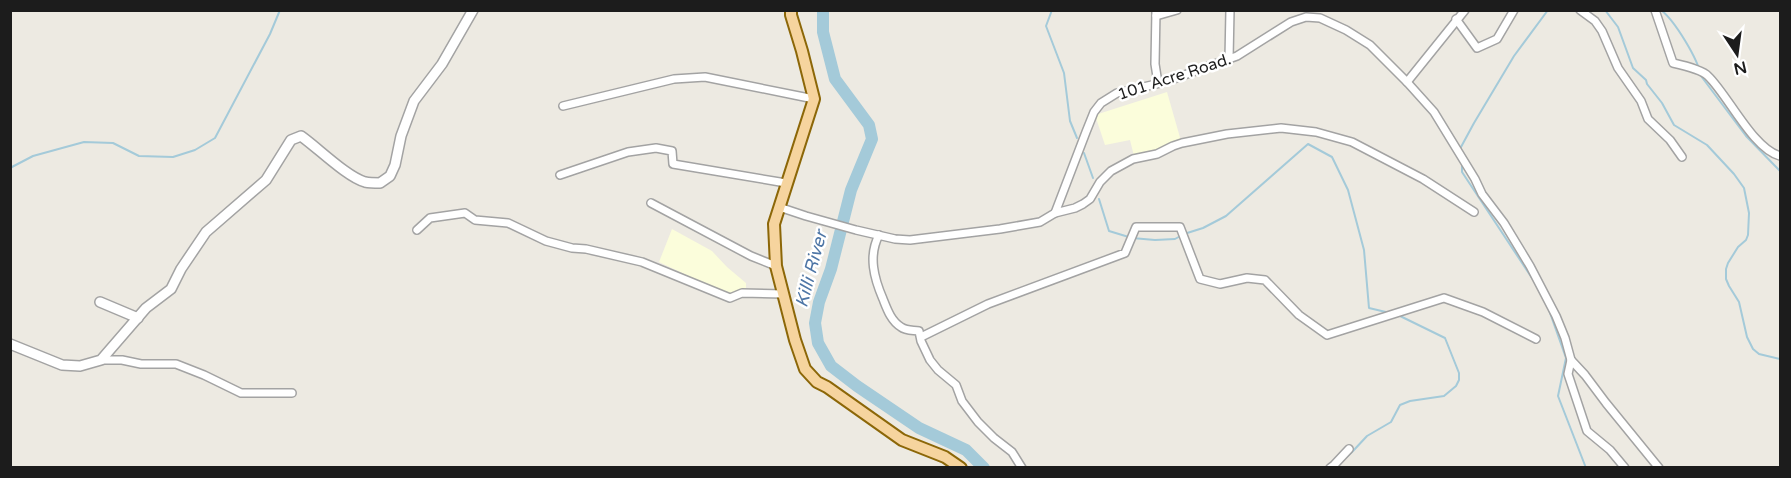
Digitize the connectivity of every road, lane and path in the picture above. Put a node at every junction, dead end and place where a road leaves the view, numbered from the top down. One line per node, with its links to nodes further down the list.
1 (473, 10): 29 (street)
2 (791, 10): 14 (main road)
3 (1177, 10): 9 (street)
4 (1230, 10): 11 (street)
5 (1465, 10): 10 (street)
6 (1514, 10): 10 (street)
7 (1580, 10): 17 (street)
8 (1656, 10): 16 (street)
9 (1156, 14): 13 (street)
10 (1456, 19): 12 (street)
11 (1229, 59): 12 (street, 101 Acre Road.); 13 (street, 101 Acre Road.)
12 (1407, 82): 34 (street, 101 Acre Road.)
13 (1158, 83): 23 (street, 101 Acre Road.)
14 (814, 99): 15 (street); 19 (main road)
15 (563, 106)
16 (1780, 156)
17 (1682, 157)
18 (560, 175): 19 (street)
19 (786, 183): 21 (main road)
20 (651, 203): 26 (street)
21 (779, 207): 25 (street); 26 (main road)
22 (1474, 212): 23 (street)
23 (1055, 213): 25 (street)
24 (417, 230): 27 (street)
25 (879, 235): 30 (street)
26 (776, 267): 27 (main road)
27 (783, 294): 37 (main road)
28 (100, 302): 29 (street)
29 (138, 318): 33 (street)
30 (921, 337): 31 (street); 38 (street)
31 (1536, 339)
32 (10, 344): 33 (street)
33 (101, 360): 35 (street)
34 (1571, 362): 40 (street); 41 (street, 101 Acre Road.)
35 (292, 393)
36 (1349, 449): 39 (street)
37 (961, 468)
38 (1022, 468)
39 (1330, 468)
40 (1625, 468)
41 (1659, 468)

